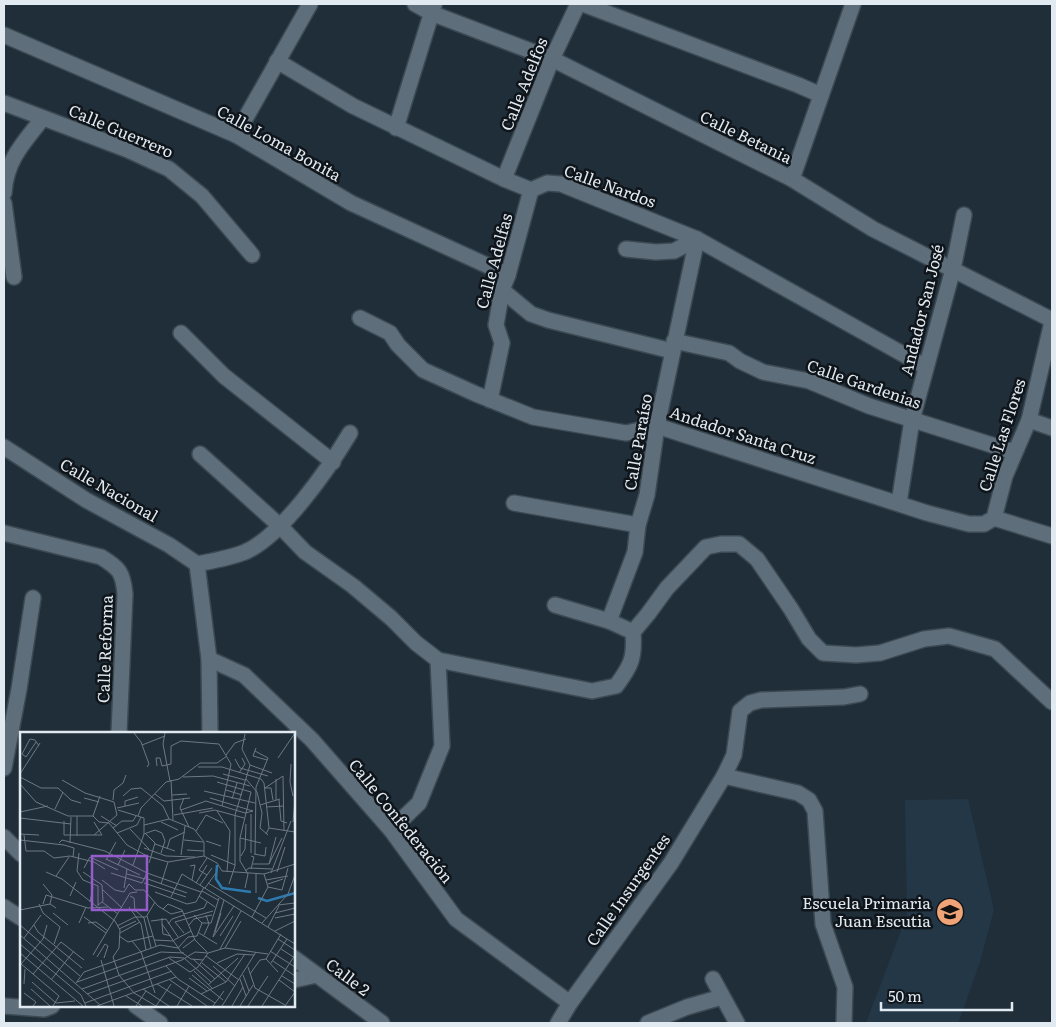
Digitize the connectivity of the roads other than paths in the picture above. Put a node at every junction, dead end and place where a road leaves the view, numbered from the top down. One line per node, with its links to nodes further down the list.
1 (310, 4): 9 (street)
2 (415, 4): 6 (street, Calle Betania)
3 (578, 4): 8 (street, Calle Adelfos)
4 (583, 4): 10 (street)
5 (852, 4): 10 (street)
6 (433, 9): 8 (street, Calle Betania); 13 (street)
7 (4, 35): 14 (street, Calle Loma Bonita)
8 (552, 59): 15 (street, Calle Adelfos); 16 (street, Calle Betania)
9 (277, 61): 13 (street); 14 (street)
10 (821, 95): 16 (street)
11 (4, 103): 12 (street, Calle Guerrero)
12 (43, 118): 18 (street); 23 (street, Calle Guerrero)
13 (396, 128): 15 (street)
14 (236, 135): 25 (street, Calle Loma Bonita)
15 (504, 179): 17 (street)
16 (792, 179): 24 (street, Calle Betania)
17 (531, 190): 21 (street, Calle Nardos); 25 (street, Calle Adelfas)
18 (4, 193)
19 (4, 203): 26 (street)
20 (964, 214): 24 (street, Andador San José)
21 (697, 239): 22 (street); 31 (street, Calle Paraíso); 32 (street, Calle Nardos)
22 (626, 249)
23 (252, 255)
24 (953, 269): 29 (street, Calle Betania); 32 (street, Andador San José)
25 (508, 274): 27 (street, Calle Adelfas)
26 (14, 277)
27 (502, 290): 31 (street, Calle Gardenias); 33 (street, Calle Adelfas)
28 (360, 318): 33 (street, Andador Santa Cruz)
29 (1052, 321): 35 (street, Calle Las Flores)
30 (180, 333): 42 (street)
31 (673, 346): 34 (street, Calle Gardenias); 36 (street, Calle Paraíso)
32 (926, 367): 34 (street, Andador San José)
33 (490, 400): 36 (street, Andador Santa Cruz)
34 (912, 420): 40 (street, Calle Gardenias); 44 (street, Andador San José)
35 (1029, 420): 37 (street); 40 (street, Calle Las Flores)
36 (657, 426): 44 (street, Andador Santa Cruz); 46 (street, Calle Paraíso)
37 (1052, 428)
38 (350, 433): 42 (street)
39 (4, 447): 50 (street, Calle Nacional)
40 (1014, 452): 45 (street, Calle Las Flores)
41 (200, 454): 47 (street)
42 (333, 462): 47 (street)
43 (514, 503): 46 (street)
44 (899, 503): 45 (street, Andador Santa Cruz)
45 (989, 521): 49 (street, Andador Santa Cruz)
46 (638, 525): 53 (street, Calle Paraíso)
47 (280, 526): 50 (street); 56 (street)
48 (4, 533): 59 (street, Calle Reforma)
49 (1052, 536)
50 (196, 564): 55 (street)
51 (33, 598): 61 (street)
52 (555, 605): 53 (street)
53 (608, 621): 54 (street)
54 (633, 632): 56 (street); 58 (street)
55 (209, 658): 60 (street); 63 (street, Calle Confederación)
56 (438, 660): 63 (street)
57 (860, 694): 62 (street, Calle Insurgentes)
58 (1052, 702)
59 (119, 732)
60 (210, 732)
61 (4, 768)
62 (724, 776): 73 (street, Calle Insurgentes); 82 (street)
63 (391, 830): 73 (street, Calle Confederación)
64 (4, 837): 65 (street)
65 (20, 853)
66 (4, 907): 67 (street)
67 (20, 917)
68 (295, 959): 69 (street, Calle 2)
69 (317, 975): 71 (street); 78 (street, Calle 2)
70 (714, 979): 72 (street)
71 (295, 980)
72 (722, 996): 80 (street); 81 (street)
73 (570, 1003): 79 (street, Calle Insurgentes)
74 (4, 1006): 75 (street)
75 (49, 1007)
76 (140, 1014): 77 (street)
77 (160, 1023)
78 (382, 1023)
79 (558, 1023)
80 (648, 1023)
81 (737, 1023)
82 (844, 1023)

